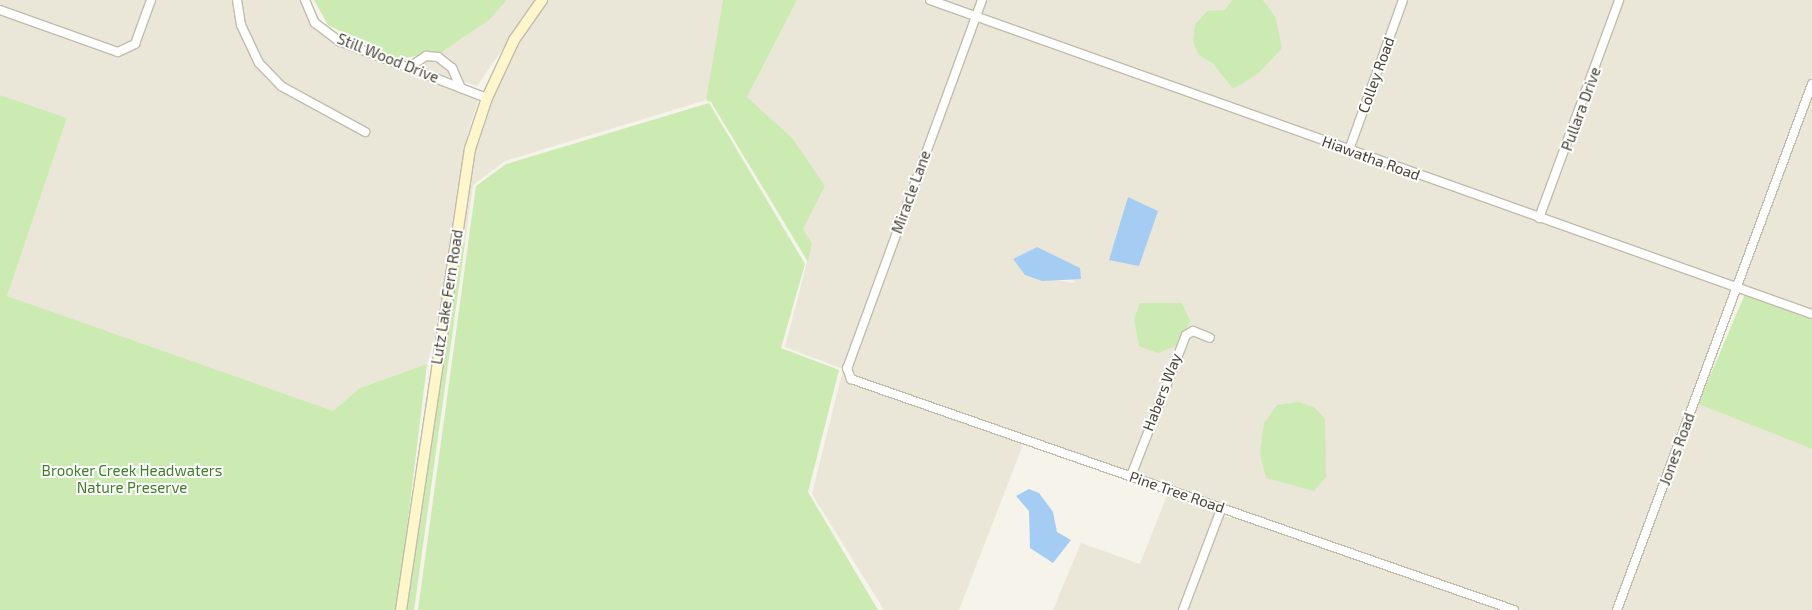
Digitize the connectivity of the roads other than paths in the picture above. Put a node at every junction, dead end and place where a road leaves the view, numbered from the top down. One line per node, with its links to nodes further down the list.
1 (151, 0): 9 (street)
2 (237, 0): 15 (street)
3 (305, 0): 11 (street, Still Wood Drive)
4 (542, 0): 14 (main road, Lutz Lake Fern Road)
5 (930, 0): 10 (street, Hiawatha Road)
6 (982, 0): 10 (street, Miracle Lane)
7 (1403, 0): 16 (street, Colley Road)
8 (1620, 0): 17 (street, Pullara Drive)
9 (0, 10)
10 (976, 17): 16 (street, Hiawatha Road); 21 (street, Miracle Lane)
11 (408, 68): 13 (street, Still Wood Drive); 13 (street)
12 (1812, 84): 18 (street, Jones Road)
13 (461, 88): 14 (street, Still Wood Drive)
14 (486, 98): 24 (main road, Lutz Lake Fern Road)
15 (365, 132)
16 (1348, 150): 17 (street, Hiawatha Road)
17 (1539, 218): 18 (street, Hiawatha Road)
18 (1737, 288): 19 (street, Hiawatha Road); 27 (street, Jones Road)
19 (1812, 314)
20 (1210, 338): 22 (street, Habers Way)
21 (847, 368): 22 (street, Pine Tree Road)
22 (1131, 476): 23 (street, Pine Tree Road)
23 (1222, 507): 25 (street); 26 (street, Pine Tree Road)
24 (401, 610)
25 (1183, 610)
26 (1514, 610)
27 (1617, 610)

